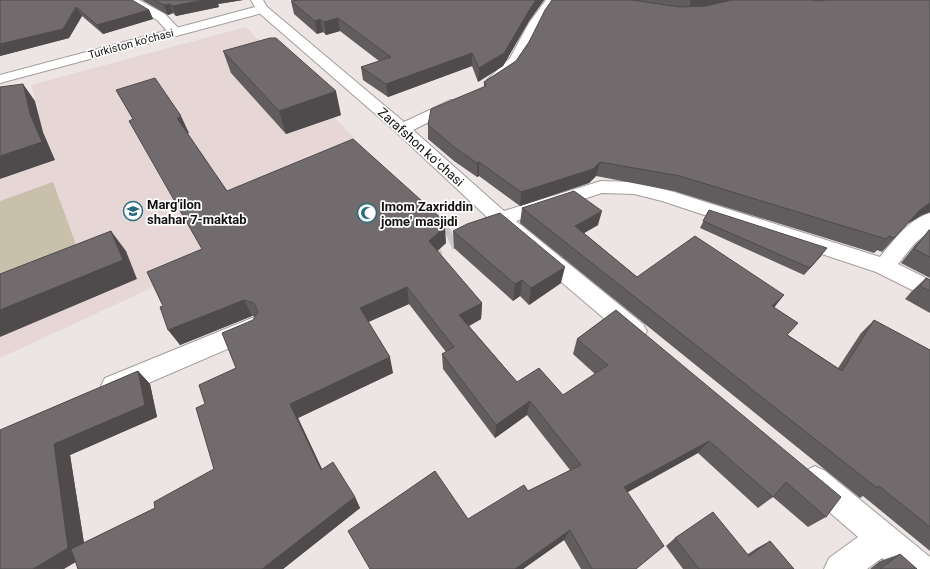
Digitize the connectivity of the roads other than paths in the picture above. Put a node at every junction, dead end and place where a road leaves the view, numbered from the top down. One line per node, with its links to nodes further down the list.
1 (130, 0): 4 (street)
2 (552, 0): 6 (street)
3 (260, 5): 4 (street, Turkiston ko’chasi); 8 (street, Zarafshon koʻchasi)
4 (176, 32): 5 (street, Turkiston ko’chasi)
5 (0, 78)
6 (481, 89)
7 (468, 96): 8 (street)
8 (402, 129): 9 (street, Zarafshon koʻchasi)
9 (502, 220): 11 (street); 12 (street); 15 (street, Zarafshon koʻchasi)
10 (930, 220): 12 (street)
11 (474, 229)
12 (884, 266): 13 (street)
13 (930, 290)
14 (253, 327): 16 (street)
15 (650, 343)
16 (94, 394)
17 (797, 466): 18 (street)
18 (883, 538): 19 (street); 20 (street)
19 (840, 569)
20 (919, 569)

